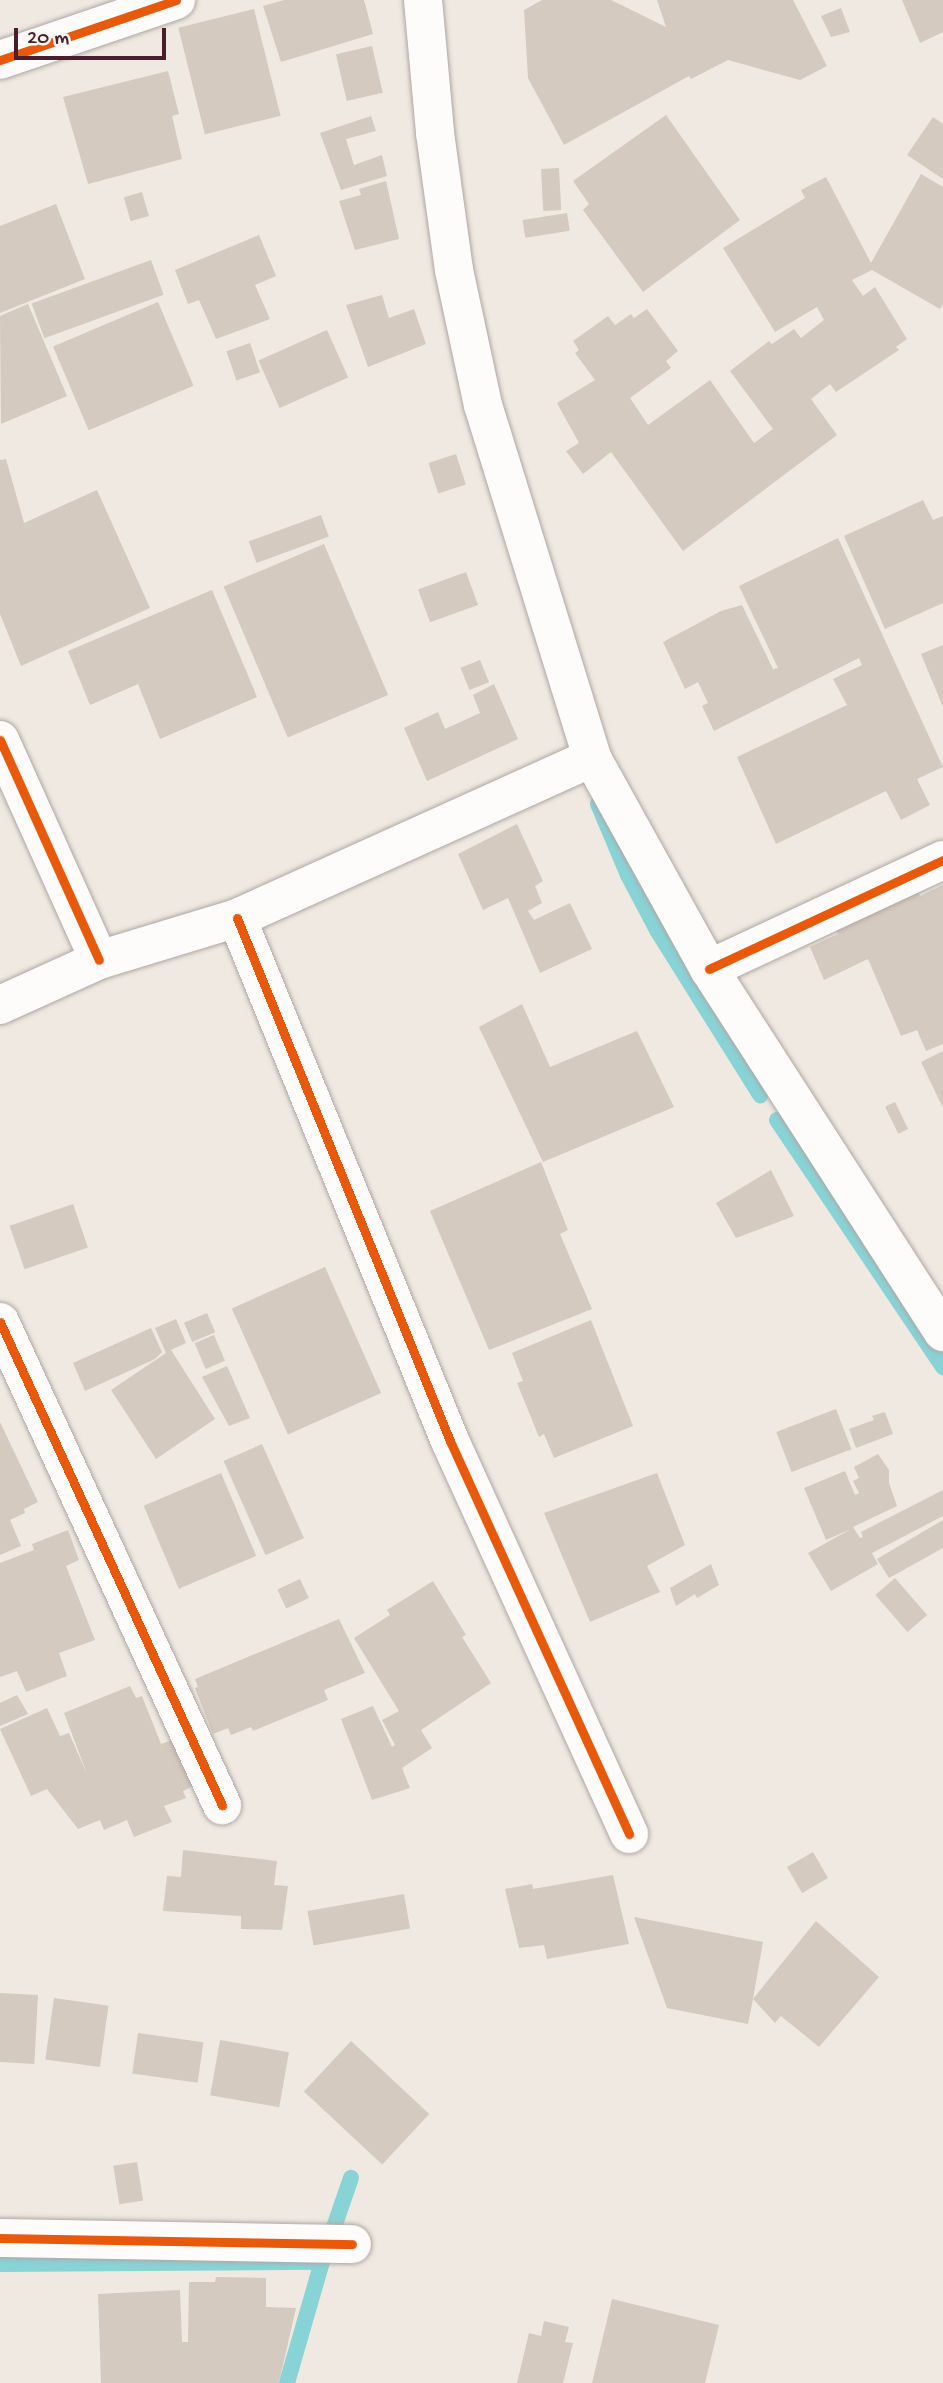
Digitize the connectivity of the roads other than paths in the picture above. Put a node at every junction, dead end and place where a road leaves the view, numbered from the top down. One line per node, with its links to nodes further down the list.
1 (176, 0): 3 (street)
2 (423, 0): 5 (street)
3 (0, 60)
4 (0, 740): 8 (street)
5 (592, 758): 7 (street); 9 (street)
6 (943, 860): 9 (street)
7 (237, 918): 8 (street); 14 (street)
8 (100, 960): 10 (street)
9 (709, 969): 12 (street)
10 (0, 1005)
11 (0, 1322): 13 (street)
12 (943, 1332)
13 (222, 1805)
14 (629, 1834)
15 (0, 2238): 16 (street)
16 (352, 2244)

